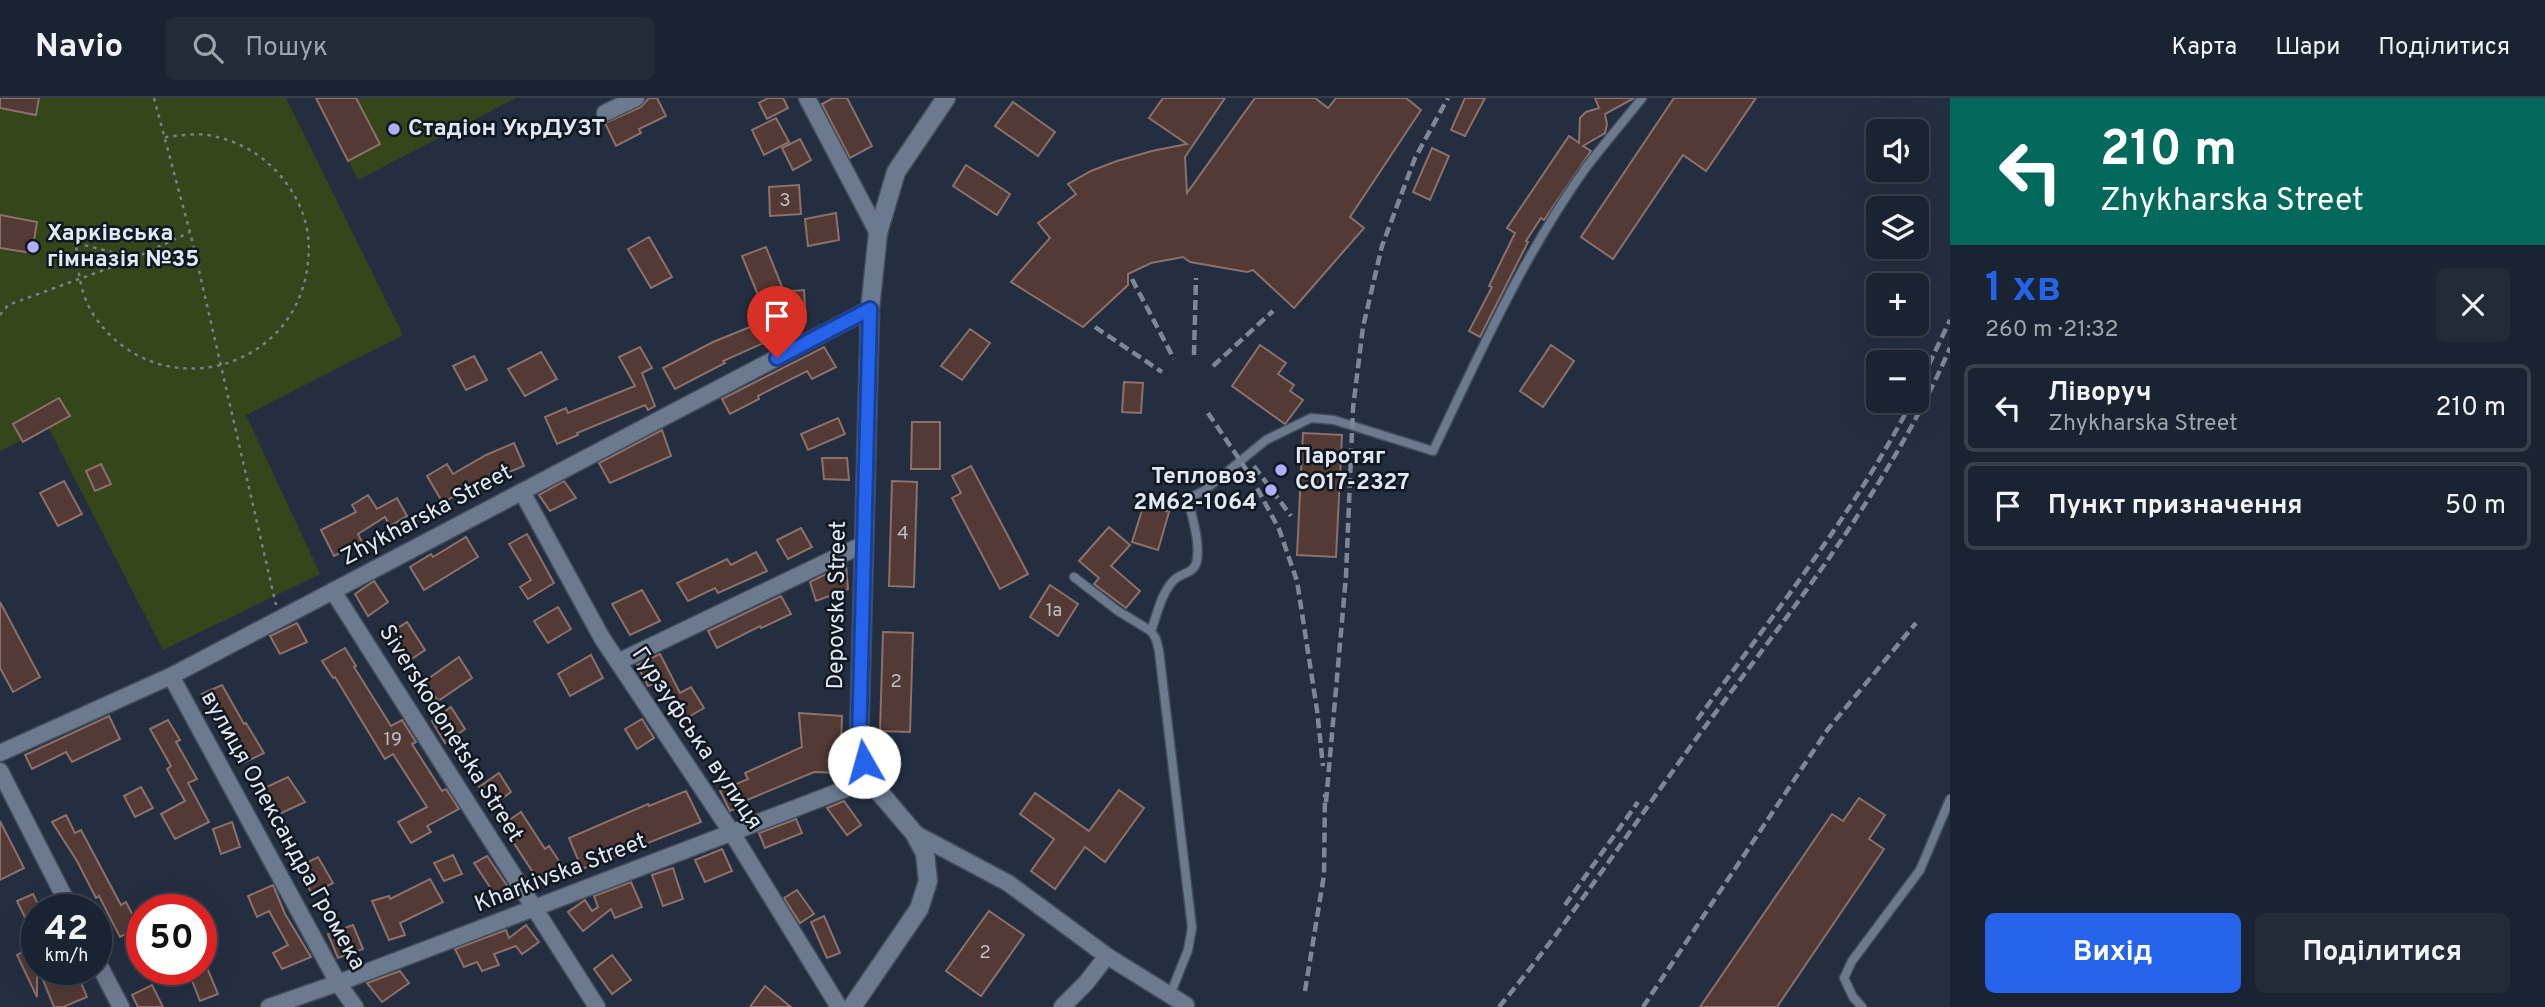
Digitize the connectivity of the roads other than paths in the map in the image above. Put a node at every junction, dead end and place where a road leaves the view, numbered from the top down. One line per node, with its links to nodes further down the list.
1 (636, 98): 5 (street)
2 (807, 98): 6 (street)
3 (946, 98): 6 (main road, Depovska Street)
4 (1642, 98): 12 (lane)
5 (606, 113)
6 (878, 233): 7 (main road, Depovska Street)
7 (870, 309): 8 (street, Zhykharska Street); 9 (main road, Depovska Street)
8 (522, 492): 11 (street, Zhykharska Street); 13 (street, Гурзуфська вулиця)
9 (864, 544): 13 (street); 17 (main road, Depovska Street)
10 (1074, 577): 12 (lane)
11 (333, 591): 14 (street, Zhykharska Street); 22 (street, Siverskodonetska Street)
12 (1151, 631): 26 (lane)
13 (618, 662): 20 (street, Гурзуфська вулиця)
14 (171, 677): 15 (street, Zhykharska Street); 24 (street, вулиця Олександра Громека)
15 (0, 753)
16 (0, 771): 21 (street)
17 (869, 780): 19 (main road, Depovska Street); 20 (street, Kharkivska Street)
18 (1950, 799): 35 (lane)
19 (914, 832): 23 (street, Depovska Street); 33 (main road)
20 (733, 833): 22 (street, Kharkivska Street); 32 (street, Гурзуфська вулиця)
21 (63, 894)
22 (534, 908): 24 (street, Kharkivska Street); 31 (street, Siverskodonetska Street)
23 (1107, 956): 26 (street, Depovska Street); 34 (street)
24 (338, 983): 29 (street, Kharkivska Street); 30 (street, вулиця Олександра Громека)
25 (110, 985): 28 (street)
26 (1170, 995): 27 (street, Depovska Street)
27 (1188, 1006)
28 (121, 1007)
29 (269, 1007)
30 (355, 1007)
31 (597, 1007)
32 (839, 1007)
33 (852, 1007)
34 (1062, 1007)
35 (1862, 1007)

